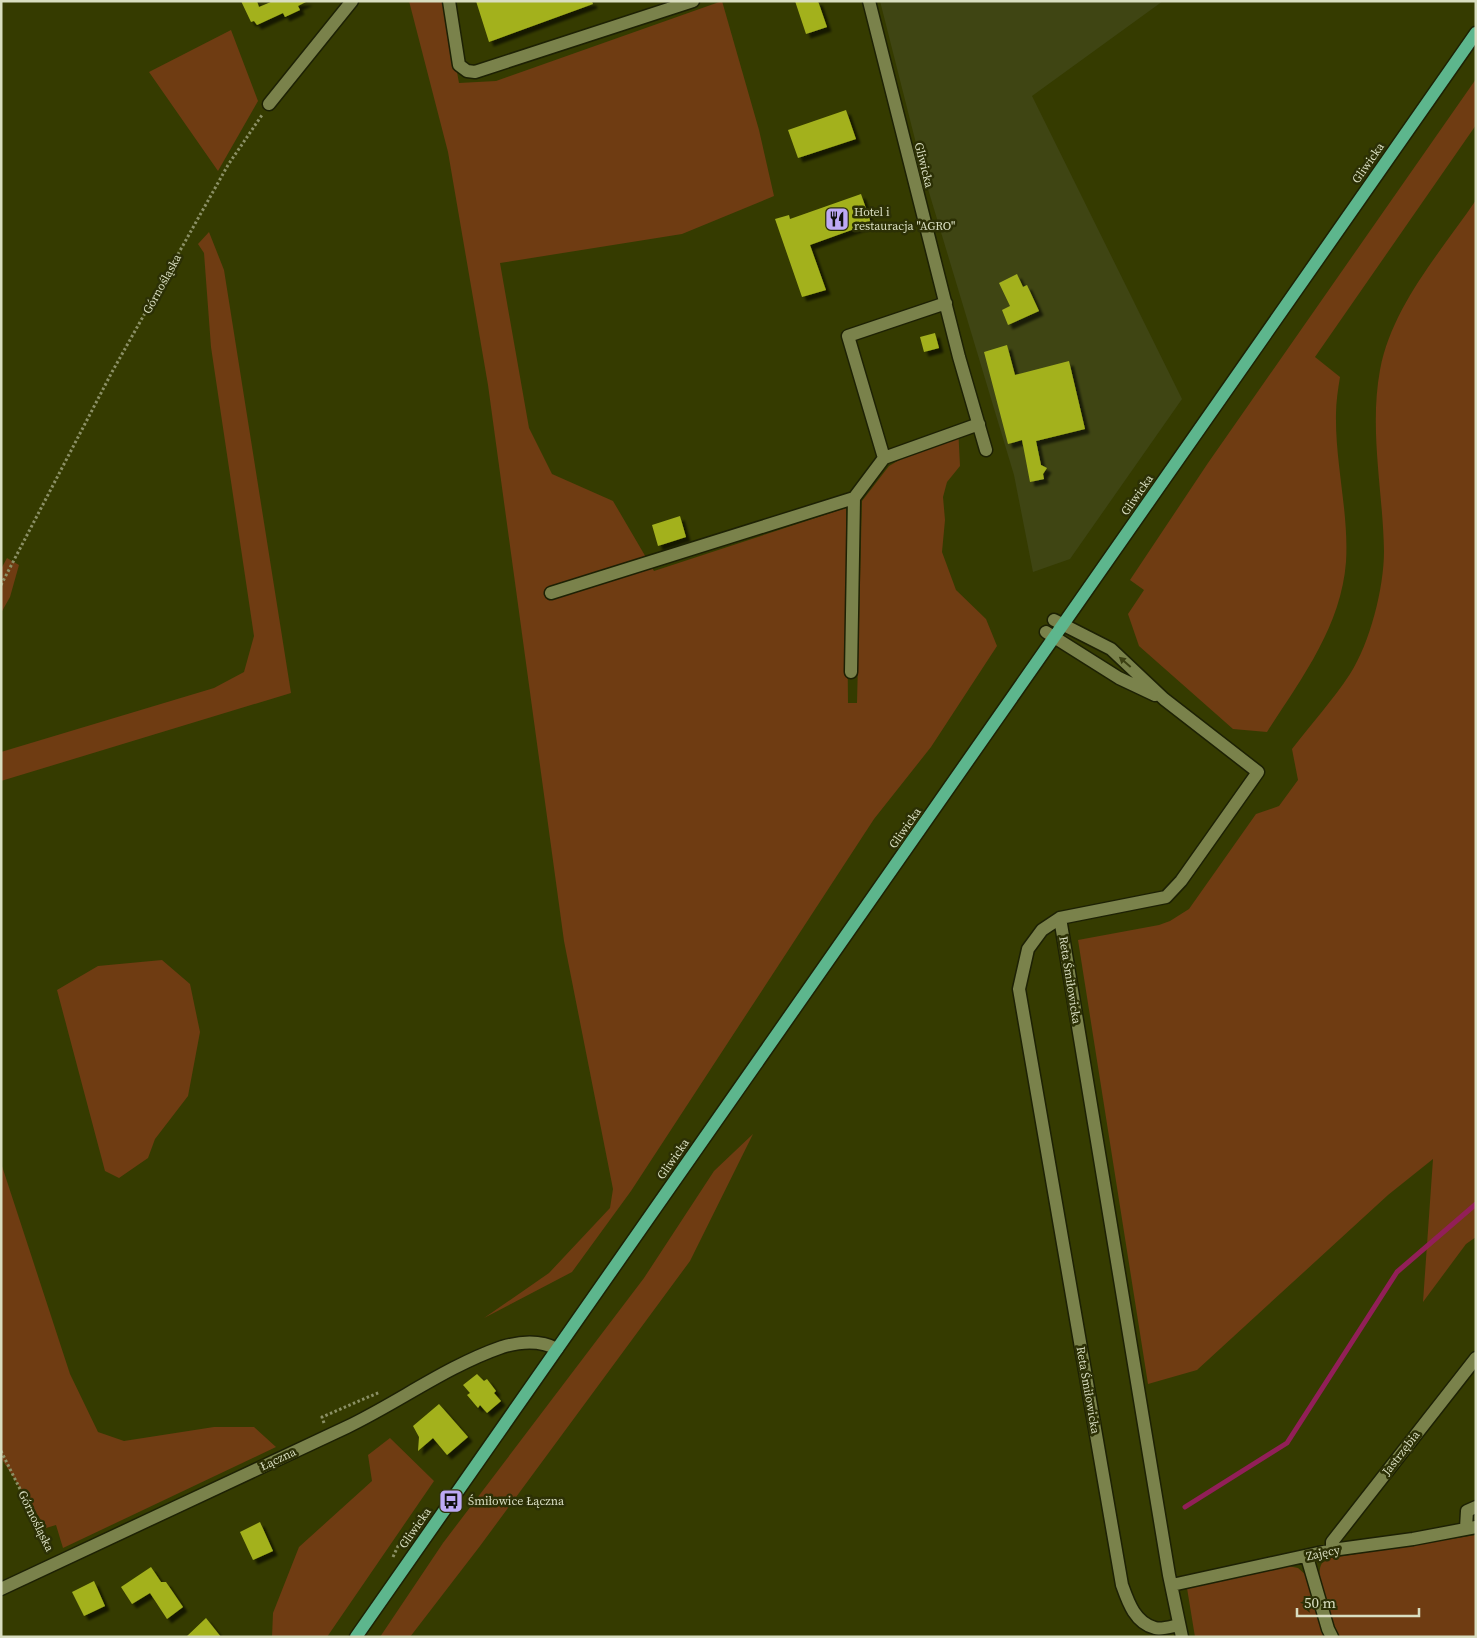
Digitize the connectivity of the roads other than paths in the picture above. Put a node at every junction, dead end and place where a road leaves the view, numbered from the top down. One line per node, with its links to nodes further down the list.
1 (352, 1): 6 (street)
2 (448, 1): 3 (street)
3 (693, 1)
4 (869, 1): 7 (street, Gliwicka)
5 (1476, 33): 13 (main road, Gliwicka)
6 (269, 104)
7 (946, 303): 8 (street, Gliwicka); 10 (street)
8 (979, 424): 9 (street, Gliwicka); 10 (street)
9 (986, 450)
10 (884, 458): 11 (street)
11 (854, 498): 12 (street); 15 (street)
12 (551, 593)
13 (1058, 622): 14 (main road, Gliwicka); 16 (street, one-way to 13)
14 (1050, 635): 16 (street); 18 (main road, Gliwicka)
15 (851, 672)
16 (1164, 700): 17 (street)
17 (1060, 918): 24 (street, Reta Śmiłowicka); 26 (street, Reta Śmiłowicka)
18 (556, 1349): 25 (street, Łączna); 27 (main road, Gliwicka)
19 (1476, 1358): 22 (street, Jastrzębia)
20 (1476, 1507): 21 (street)
21 (1471, 1528): 22 (street, Zajęcy)
22 (1332, 1550): 23 (street, Zajęcy)
23 (1306, 1556): 24 (street, Zajęcy); 28 (street)
24 (1172, 1585): 26 (street, Reta Śmiłowicka)
25 (1, 1589)
26 (1180, 1631)
27 (356, 1637)
28 (1332, 1637)

